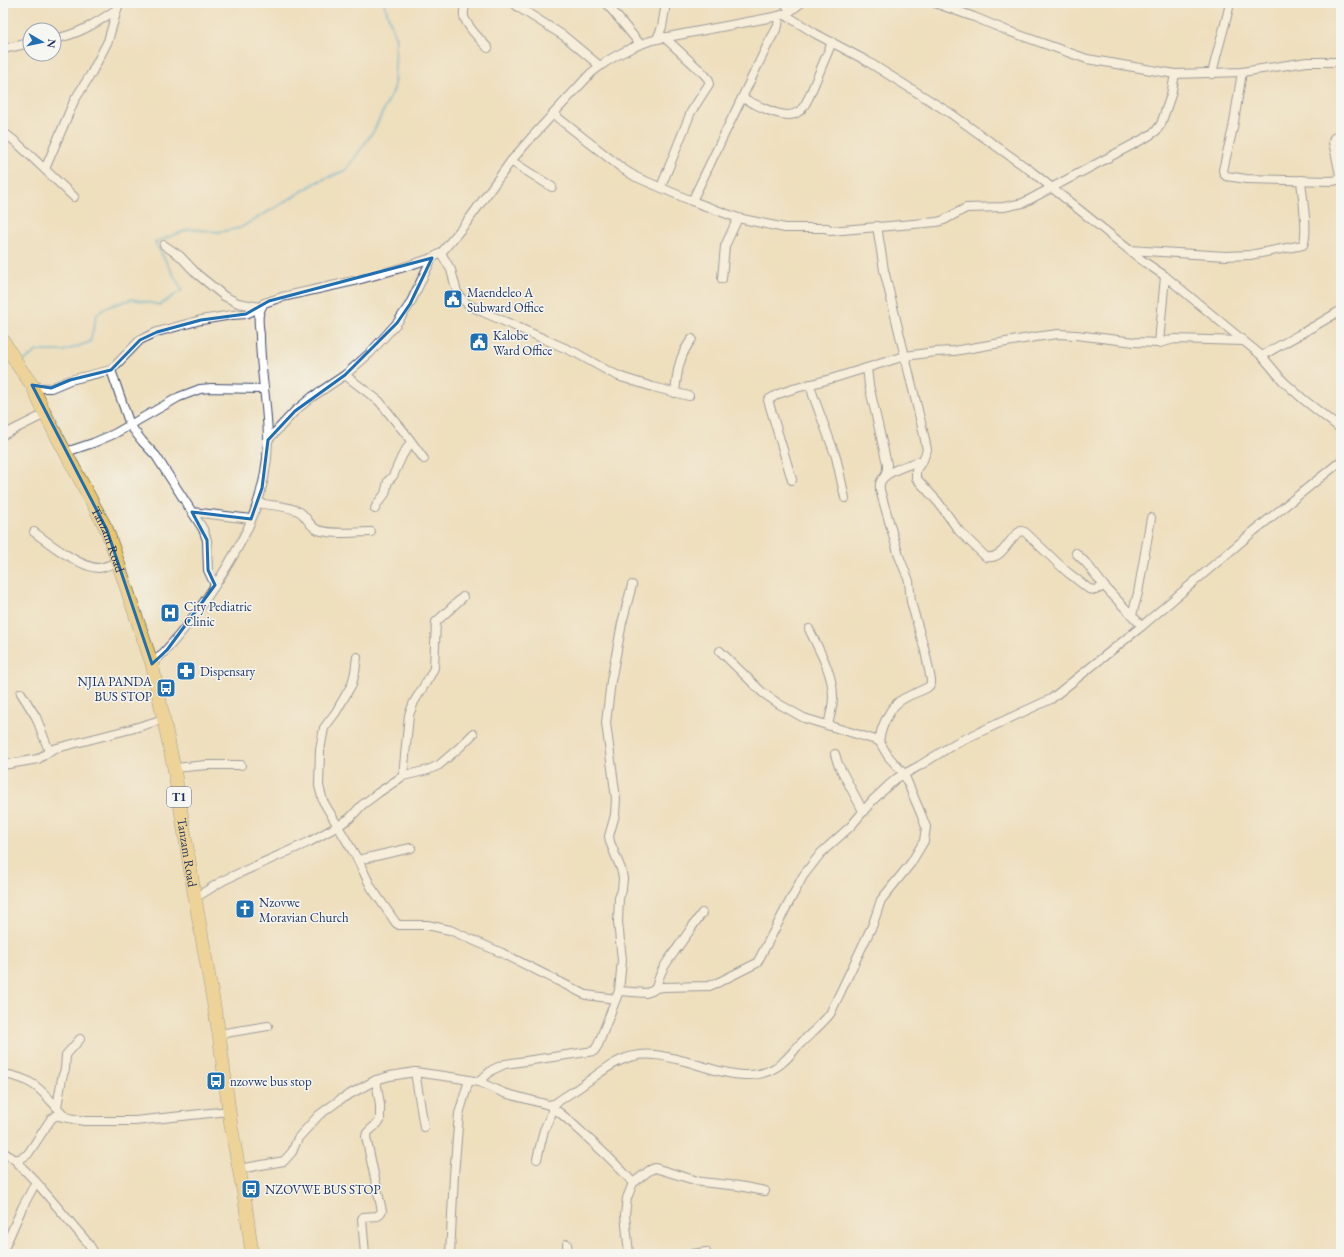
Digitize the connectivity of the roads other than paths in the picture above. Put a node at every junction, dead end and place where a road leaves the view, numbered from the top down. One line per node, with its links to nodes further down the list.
1 (466, 3): 16 (street)
2 (514, 3): 19 (street)
3 (606, 3): 14 (street)
4 (666, 3): 12 (street)
5 (784, 3): 10 (street)
6 (801, 3): 10 (street)
7 (935, 3): 21 (street)
8 (1230, 3): 22 (street)
9 (118, 6): 11 (street); 28 (street)
10 (785, 13): 12 (street); 13 (street); 23 (street)
11 (62, 37)
12 (661, 38): 14 (street); 31 (street)
13 (832, 42): 23 (street); 32 (street)
14 (640, 44): 19 (street)
15 (22, 45): 17 (street)
16 (488, 48)
17 (3, 49)
18 (1341, 62): 20 (street)
19 (600, 66): 24 (street)
20 (1242, 72): 22 (street); 29 (street)
21 (1175, 74): 22 (street); 32 (street)
22 (1212, 74)
23 (742, 98): 34 (street)
24 (553, 114): 27 (street); 31 (street)
25 (3, 132): 28 (street)
26 (1341, 134): 29 (street)
27 (511, 161): 30 (street); 39 (street)
28 (45, 169): 33 (street)
29 (1301, 180): 38 (street)
30 (552, 187)
31 (661, 187): 34 (street)
32 (1051, 188): 36 (street); 38 (street)
33 (74, 197)
34 (692, 201): 35 (street)
35 (738, 218): 36 (street); 42 (street)
36 (877, 226): 49 (street)
37 (164, 245): 43 (street)
38 (1130, 250): 41 (street)
39 (441, 253): 40 (street); 57 (street)
40 (432, 258): 43 (street); 53 (street)
41 (1165, 276): 47 (street); 48 (street)
42 (722, 279)
43 (261, 307): 52 (street); 56 (street)
44 (1341, 310): 50 (street)
45 (3, 340): 55 (highway, Tanzam Road / T1)
46 (692, 340): 57 (street)
47 (1242, 341): 48 (street); 50 (street)
48 (1159, 343): 49 (street)
49 (905, 356): 51 (street); 67 (street)
50 (1262, 356): 61 (street)
51 (867, 368): 54 (street); 69 (street)
52 (112, 370): 55 (street); 60 (street)
53 (345, 375): 63 (street); 64 (street)
54 (810, 384): 70 (street); 71 (street)
55 (32, 385): 59 (highway, Tanzam Road / T1)
56 (264, 390): 60 (street); 63 (street)
57 (675, 393): 58 (street)
58 (688, 396)
59 (45, 414): 62 (street); 65 (highway, Tanzam Road / T1)
60 (130, 425): 65 (street); 74 (street)
61 (1341, 429)
62 (3, 435)
63 (268, 440): 72 (street)
64 (411, 442): 66 (street); 73 (street)
65 (66, 452): 80 (highway, Tanzam Road / T1)
66 (424, 459)
67 (923, 460): 69 (street); 83 (street)
68 (1341, 461): 86 (street)
69 (885, 476): 95 (street)
70 (792, 480)
71 (845, 498)
72 (258, 503): 76 (street); 78 (street)
73 (375, 509)
74 (192, 512): 76 (street); 81 (street)
75 (1151, 518): 85 (street)
76 (251, 519): 81 (street)
77 (34, 532): 80 (street)
78 (370, 532)
79 (1076, 553): 83 (street)
80 (117, 562): 90 (highway, Tanzam Road / T1)
81 (215, 585): 90 (street)
82 (632, 585): 110 (street)
83 (1104, 586): 85 (street)
84 (463, 597): 102 (street)
85 (1132, 615): 86 (street)
86 (1142, 626): 101 (street)
87 (809, 629): 93 (street)
88 (720, 651): 93 (street)
89 (357, 657): 104 (street)
90 (152, 664): 92 (highway, Tanzam Road / T1)
91 (20, 693): 96 (street)
92 (164, 719): 96 (street); 100 (highway, Tanzam Road / T1)
93 (828, 725): 95 (street)
94 (473, 734): 102 (street)
95 (878, 741): 101 (street)
96 (49, 751): 98 (street)
97 (835, 754): 103 (street)
98 (3, 765)
99 (241, 765): 100 (street)
100 (174, 768): 107 (highway, Tanzam Road / T1)
101 (904, 774): 103 (street); 119 (street)
102 (403, 776): 104 (street)
103 (863, 811): 109 (street)
104 (338, 826): 106 (street); 107 (street)
105 (411, 848): 106 (street)
106 (358, 860): 110 (street)
107 (194, 898): 112 (highway, Tanzam Road / T1)
108 (702, 913): 109 (street)
109 (656, 988): 110 (street)
110 (617, 995): 118 (street)
111 (268, 1026): 112 (street)
112 (219, 1034): 121 (highway, Tanzam Road / T1)
113 (80, 1039): 120 (street)
114 (415, 1072): 116 (street); 117 (street); 123 (street)
115 (3, 1074): 120 (street)
116 (376, 1080): 127 (street); 136 (street)
117 (469, 1080): 118 (street); 137 (street)
118 (479, 1082): 119 (street)
119 (551, 1106): 125 (street); 129 (street)
120 (57, 1107): 122 (street)
121 (229, 1111): 122 (street); 127 (highway, Tanzam Road / T1)
122 (66, 1117): 126 (street)
123 (424, 1127)
124 (3, 1152): 126 (street)
125 (537, 1158)
126 (14, 1159): 128 (street)
127 (239, 1169): 135 (highway, Tanzam Road / T1)
128 (36, 1182): 132 (street); 134 (street)
129 (633, 1183): 130 (street); 139 (street)
130 (765, 1191)
131 (567, 1244): 138 (street)
132 (3, 1251)
133 (706, 1252): 140 (street)
134 (95, 1254)
135 (252, 1254)
136 (365, 1254)
137 (450, 1254)
138 (568, 1254)
139 (630, 1254)
140 (692, 1254)

